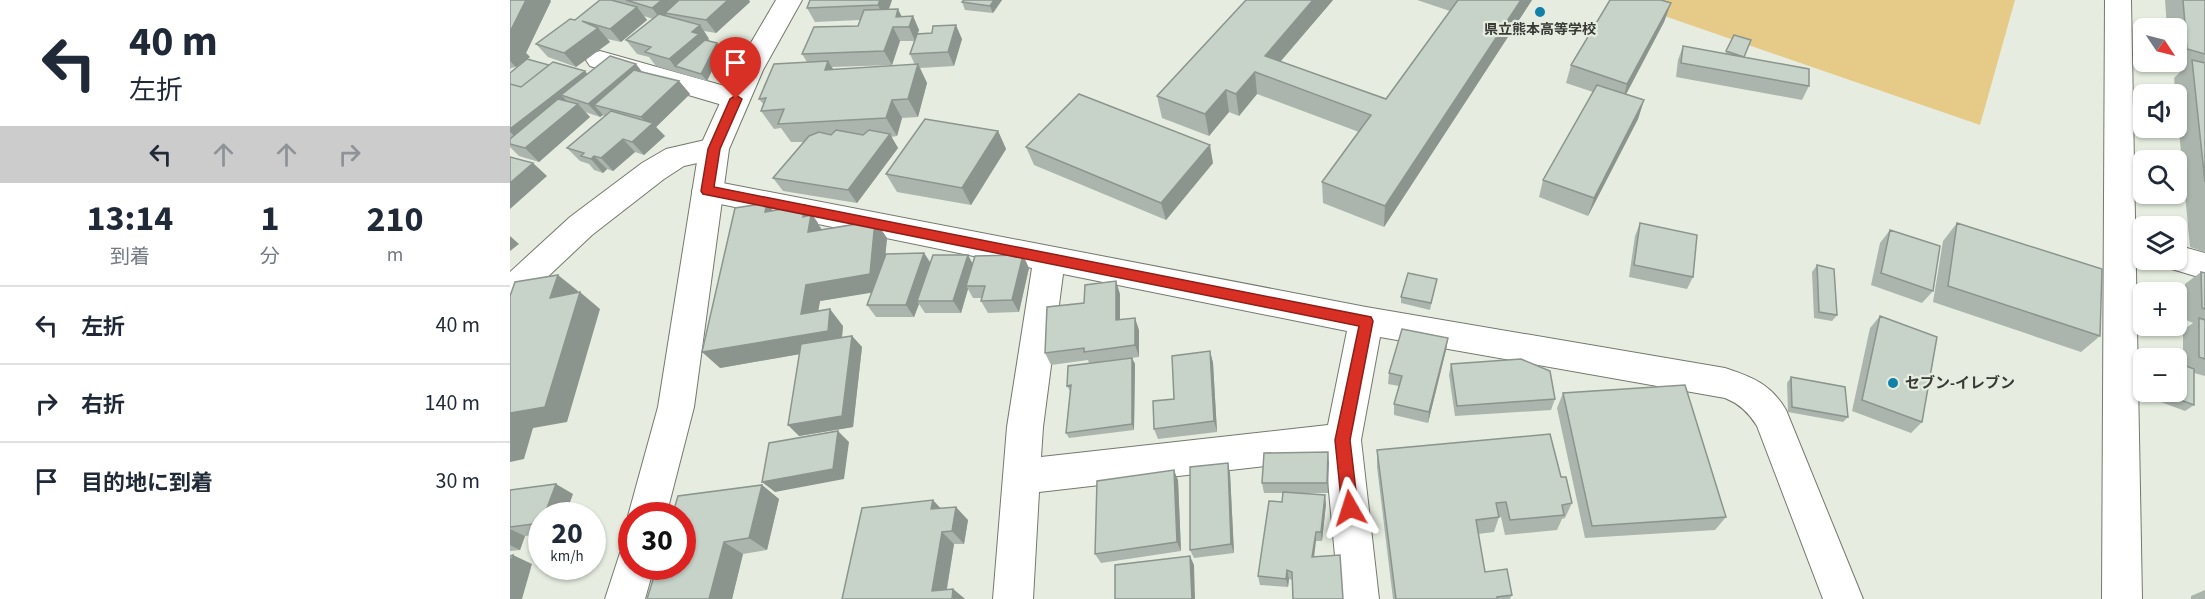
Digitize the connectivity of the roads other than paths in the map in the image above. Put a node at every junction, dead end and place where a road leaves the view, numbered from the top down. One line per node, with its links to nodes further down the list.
1 (789, 0): 4 (street)
2 (2118, 0): 7 (street)
3 (600, 60): 4 (street)
4 (736, 99): 5 (street)
5 (714, 149): 6 (street); 11 (street)
6 (707, 191): 8 (street); 15 (street)
7 (2132, 244): 21 (street)
8 (1049, 259): 12 (street); 14 (street)
9 (2187, 261): 10 (street)
10 (2205, 266)
11 (510, 292)
12 (1366, 321): 13 (street); 20 (street)
13 (1343, 440): 14 (street); 19 (street)
14 (1022, 477): 18 (street)
15 (651, 502)
16 (630, 580): 17 (street)
17 (625, 599)
18 (1013, 599)
19 (1359, 599)
20 (1843, 599)
21 (2122, 599)

